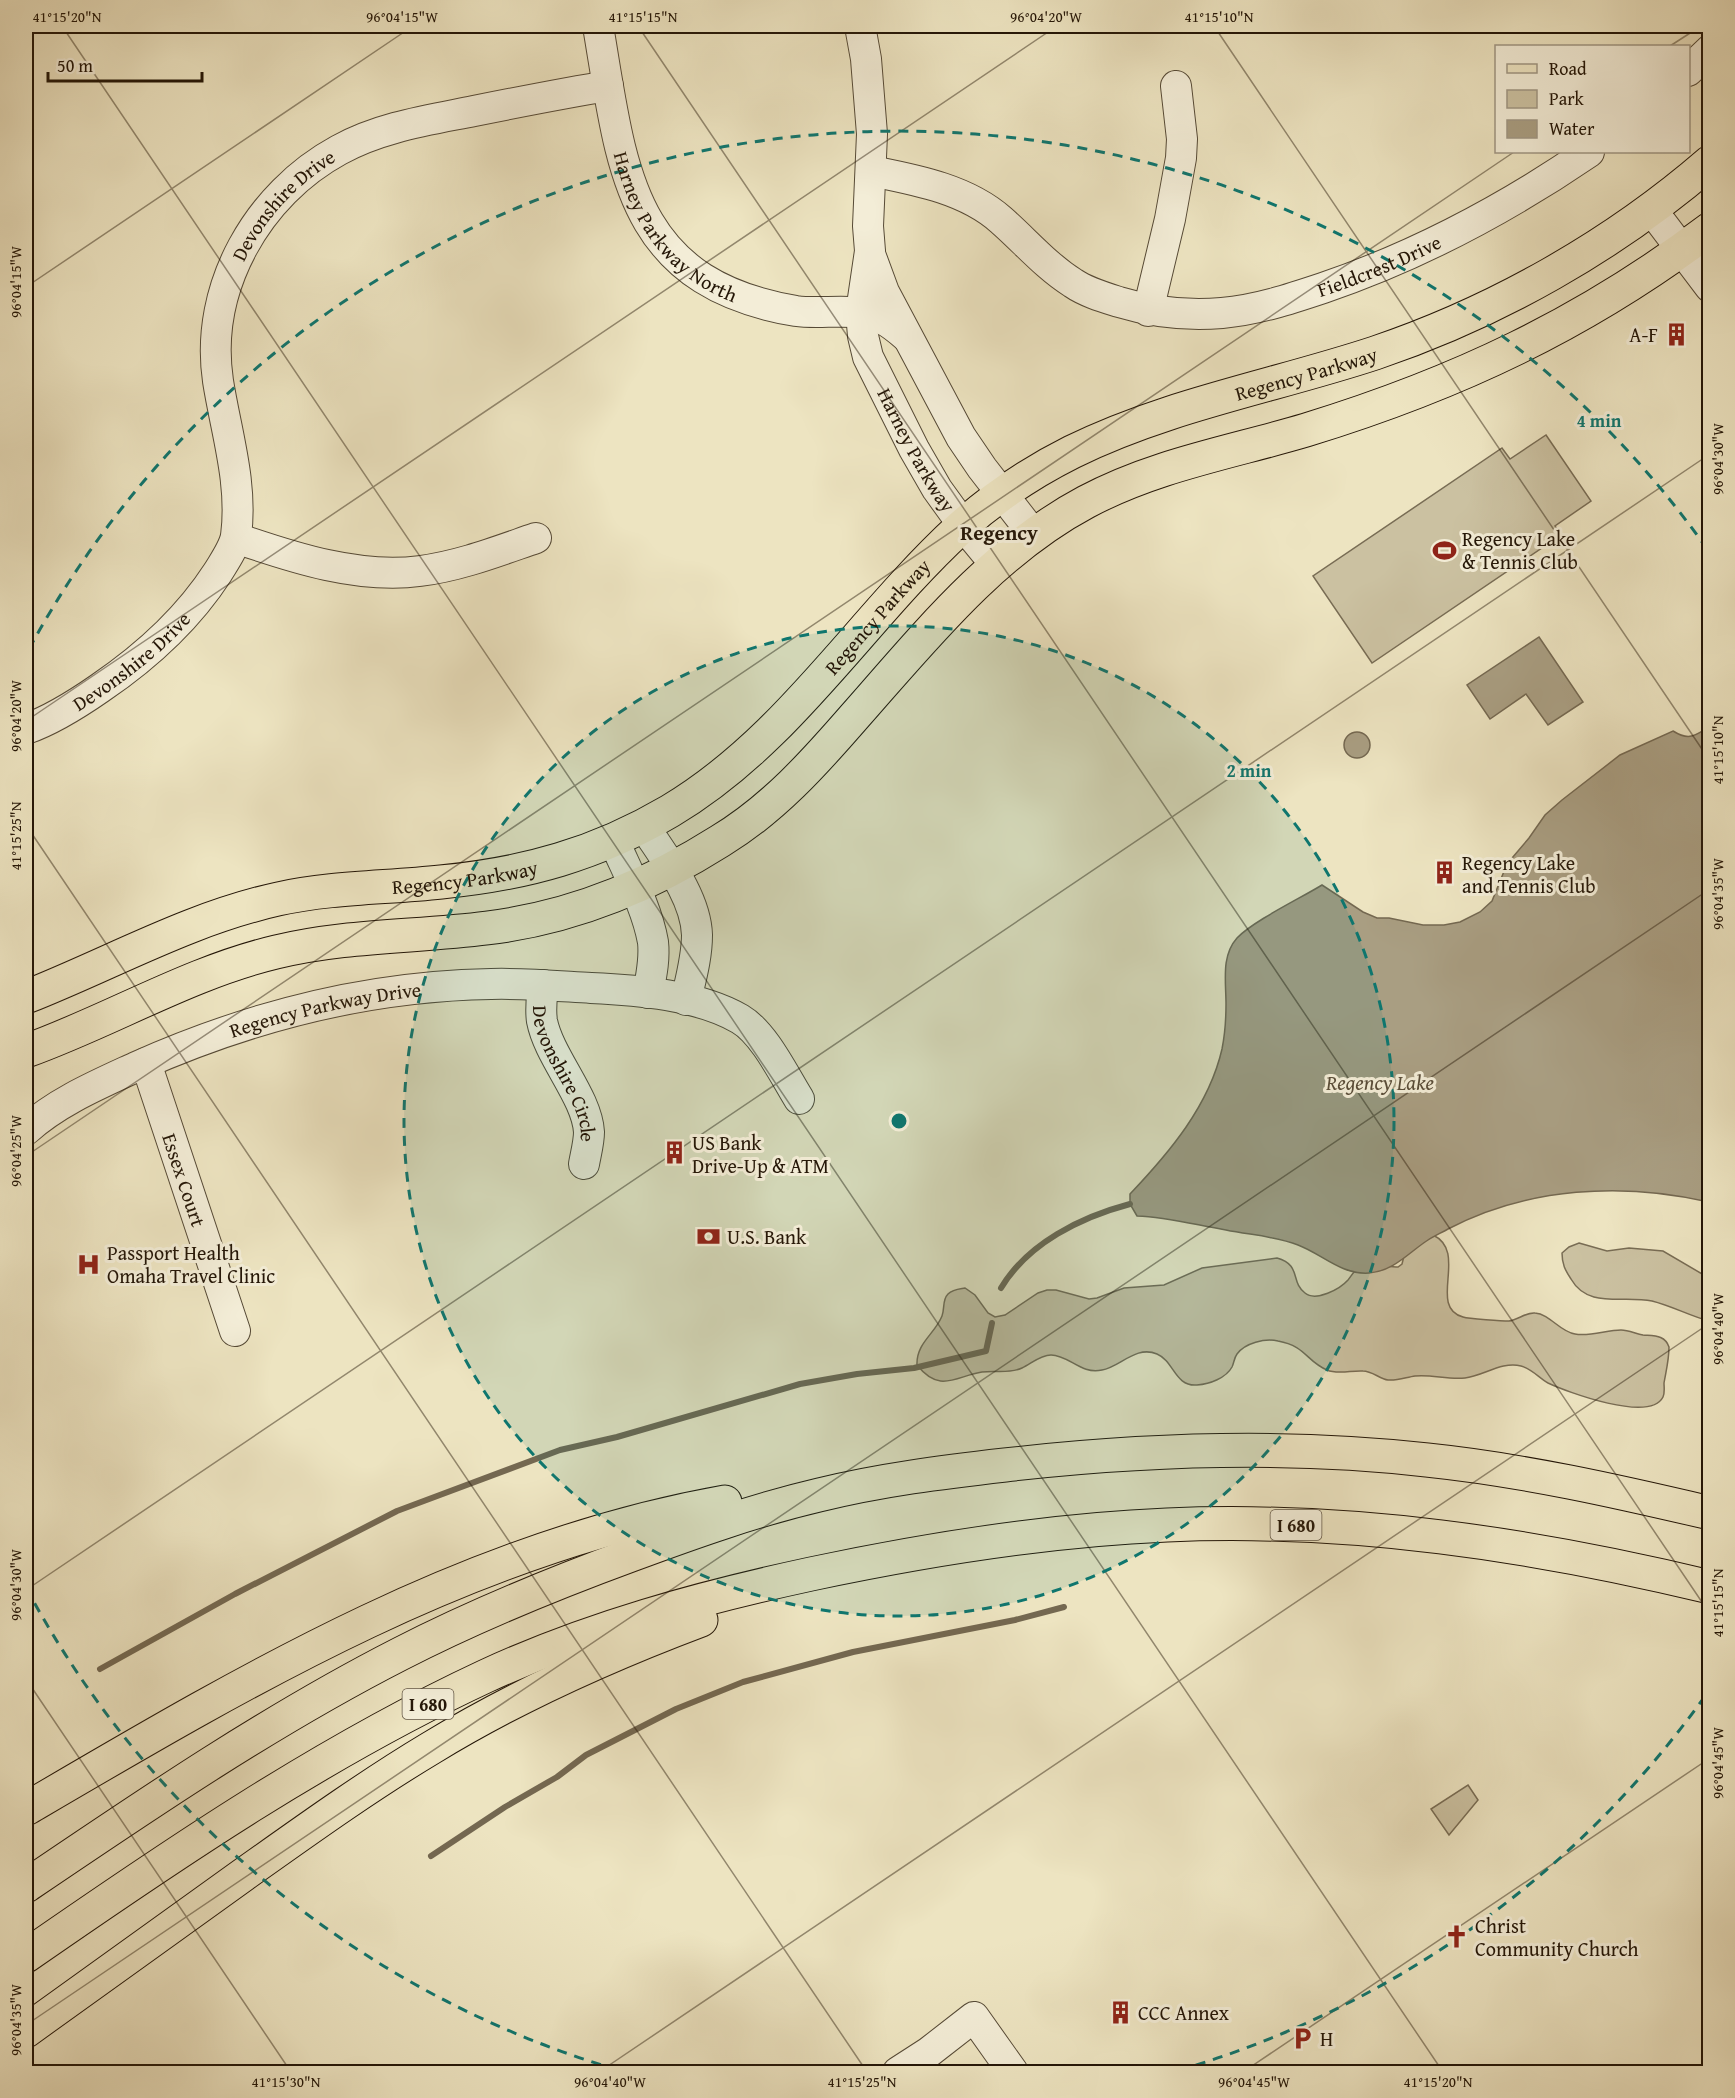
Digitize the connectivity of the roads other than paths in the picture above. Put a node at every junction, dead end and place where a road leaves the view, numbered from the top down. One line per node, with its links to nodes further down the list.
1 (598, 26): 5 (street, Harney Parkway North)
2 (860, 26): 9 (street)
3 (1710, 50): 4 (street)
4 (1690, 70)
5 (608, 86): 16 (street, Harney Parkway North); 23 (street, Devonshire Drive)
6 (1176, 86): 15 (street)
7 (1587, 153): 15 (street, Fieldcrest Drive)
8 (1710, 162): 10 (main road, Regency Parkway)
9 (871, 171): 13 (street); 15 (street, Fieldcrest Drive)
10 (1651, 209): 12 (street); 20 (main road, Regency Parkway)
11 (1710, 229): 12 (main road)
12 (1682, 249): 14 (street); 22 (main road)
13 (870, 251): 16 (street); 17 (street, Harney Parkway); 18 (street)
14 (1710, 287)
15 (1148, 311)
16 (812, 312): 17 (street, Harney Parkway North); 19 (street, Harney Parkway)
17 (861, 312): 18 (street); 19 (street, Harney Parkway)
18 (907, 337): 20 (street)
19 (868, 357): 21 (street, Harney Parkway)
20 (1002, 494): 21 (main road, Regency Parkway); 22 (street)
21 (963, 525): 25 (street, Harney Parkway); 27 (main road, Regency Parkway)
22 (1034, 535): 25 (main road)
23 (236, 538): 24 (street); 26 (street, Devonshire Drive)
24 (536, 538)
25 (996, 565): 29 (main road)
26 (26, 729)
27 (644, 826): 28 (main road, Regency Parkway); 29 (street)
28 (614, 841): 30 (street); 33 (main road, Regency Parkway)
29 (672, 869): 30 (main road); 34 (street)
30 (634, 887): 32 (street); 35 (main road)
31 (543, 985): 32 (street, Regency Parkway Drive); 36 (street, Regency Parkway Drive); 39 (street, Devonshire Circle)
32 (648, 993): 34 (street, Regency Parkway Drive)
33 (26, 997)
34 (686, 1000): 37 (street, Regency Parkway Drive)
35 (26, 1051)
36 (146, 1063): 38 (street, Regency Parkway Drive); 40 (street, Essex Court)
37 (799, 1099)
38 (26, 1130)
39 (584, 1164)
40 (235, 1331)
41 (861, 1485): 42 (main road); 45 (main road); 46 (main road)
42 (1710, 1513)
43 (879, 1559): 44 (main road, I 680); 47 (main road, I 680); 48 (main road)
44 (1710, 1587)
45 (26, 1809)
46 (26, 1886)
47 (26, 1956)
48 (26, 2031)
49 (898, 2073): 50 (street)
50 (1013, 2073)

